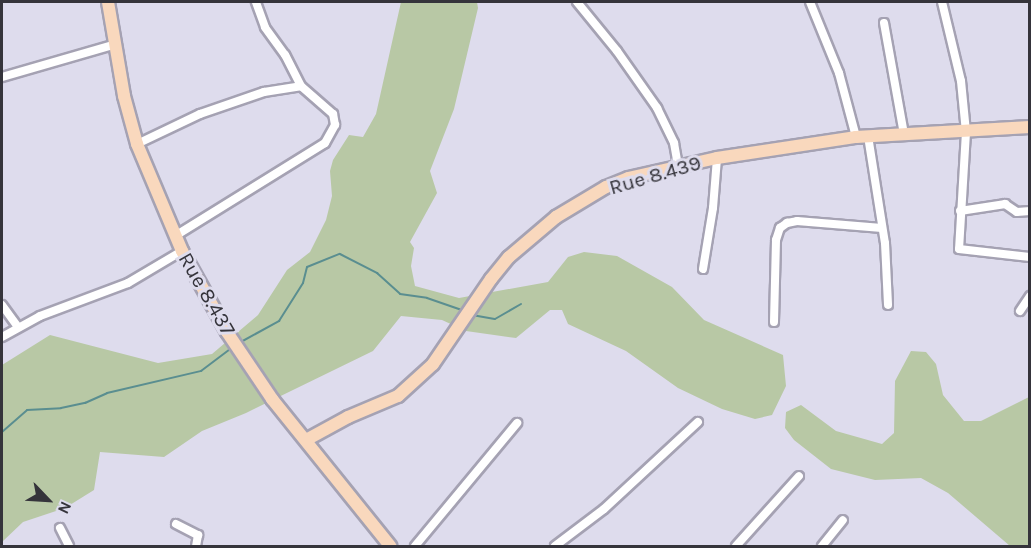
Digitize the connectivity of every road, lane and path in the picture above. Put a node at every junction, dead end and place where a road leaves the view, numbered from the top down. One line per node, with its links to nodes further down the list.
1 (108, 2): 7 (street, Rue 8.437)
2 (256, 2): 9 (street)
3 (578, 2): 16 (street)
4 (810, 2): 13 (street)
5 (942, 2): 11 (street)
6 (884, 23): 12 (street)
7 (116, 44): 8 (street); 14 (street, Rue 8.437)
8 (2, 77)
9 (301, 86): 14 (street); 20 (street)
10 (1029, 127): 11 (street, Rue 8.439)
11 (966, 132): 12 (street, Rue 8.439); 17 (street)
12 (904, 134): 13 (street, Rue 8.439)
13 (862, 137): 15 (street, Rue 8.439); 19 (street)
14 (137, 144): 20 (street, Rue 8.437)
15 (717, 158): 16 (street, Rue 8.439); 23 (street)
16 (678, 166): 33 (street, Rue 8.439)
17 (960, 211): 18 (street); 22 (street)
18 (1029, 211)
19 (882, 228): 26 (street); 28 (street)
20 (175, 236): 21 (street, Rue 8.437)
21 (182, 251): 29 (street); 33 (street, Rue 8.437)
22 (1029, 256)
23 (703, 269)
24 (1029, 296): 27 (street)
25 (2, 305): 29 (street)
26 (888, 305)
27 (1020, 311)
28 (774, 322)
29 (18, 327): 30 (street)
30 (2, 338)
31 (698, 422): 42 (street)
32 (517, 423): 41 (street)
33 (306, 440): 40 (street, Rue 8.437)
34 (799, 477): 43 (street)
35 (843, 520): 44 (street)
36 (176, 524): 39 (street)
37 (60, 528): 38 (street)
38 (69, 546)
39 (196, 546)
40 (390, 546)
41 (415, 546)
42 (555, 546)
43 (736, 546)
44 (824, 546)

